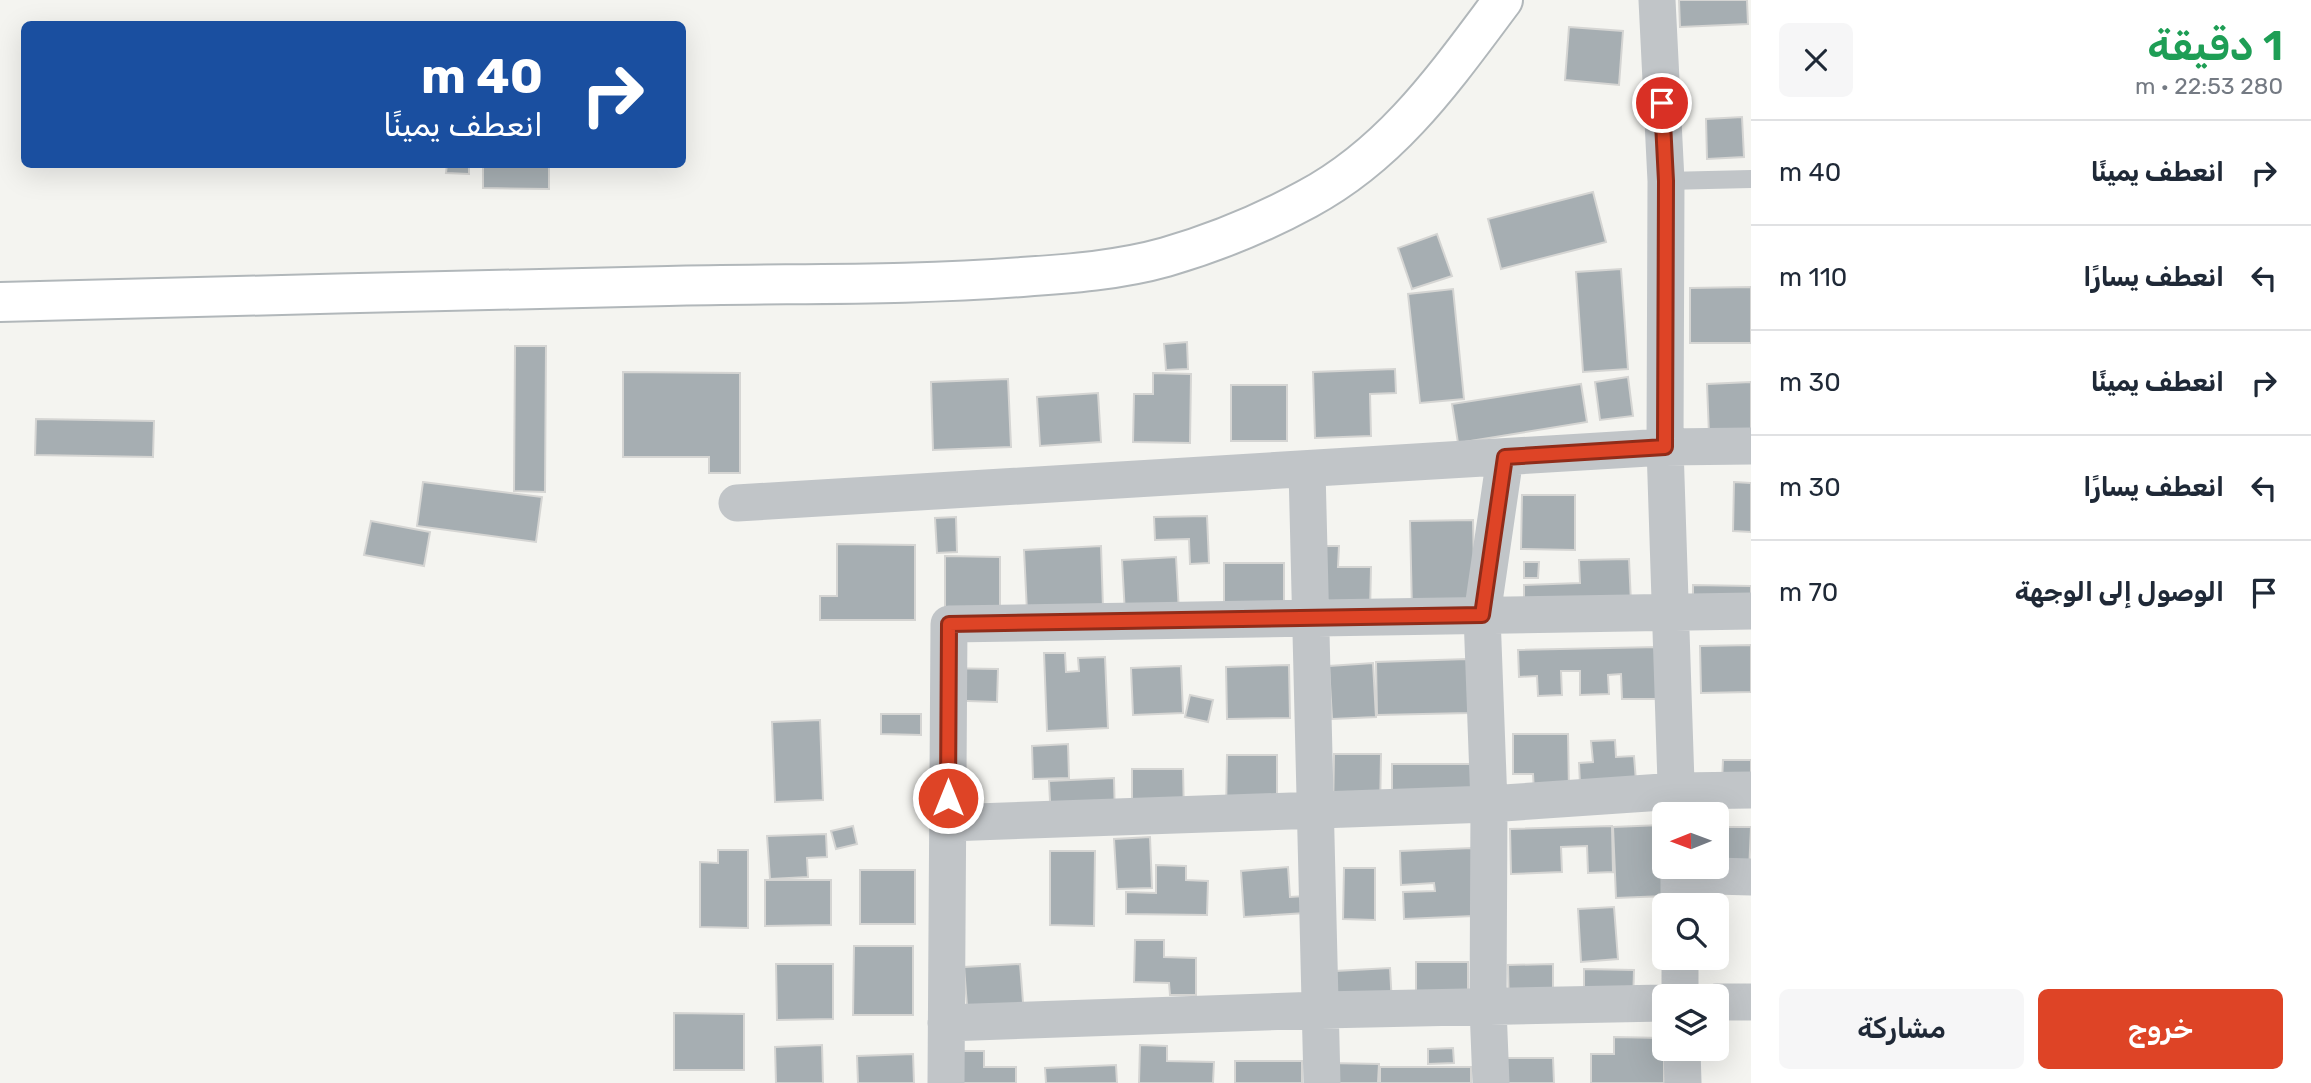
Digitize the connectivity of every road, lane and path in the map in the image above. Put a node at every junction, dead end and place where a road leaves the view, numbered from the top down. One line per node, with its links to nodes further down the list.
1 (1503, 0): 5 (main road)
2 (1657, 0): 4 (street)
3 (1751, 180): 4 (lane)
4 (1666, 181): 7 (street)
5 (0, 302)
6 (1751, 446): 7 (street)
7 (1665, 447): 8 (street); 12 (street)
8 (1505, 457): 9 (street); 13 (street)
9 (1307, 469): 10 (street); 14 (street)
10 (737, 503)
11 (1751, 611): 12 (street)
12 (1670, 612): 13 (street); 16 (street)
13 (1482, 615): 14 (street); 19 (street)
14 (1311, 618): 20 (street); 21 (street)
15 (1751, 790): 17 (street)
16 (1677, 802)
17 (1683, 802)
18 (1652, 803): 19 (street)
19 (1489, 804): 20 (street); 27 (street)
20 (1315, 811): 21 (street); 28 (street)
21 (948, 823): 29 (street)
22 (1751, 877): 23 (street)
23 (1679, 882)
24 (1729, 1002): 25 (street)
25 (1751, 1002)
26 (1652, 1003): 27 (street)
27 (1488, 1008): 28 (street); 33 (street)
28 (1321, 1010): 29 (street); 32 (street)
29 (946, 1023): 31 (street)
30 (1682, 1061): 34 (street)
31 (946, 1083)
32 (1322, 1083)
33 (1491, 1083)
34 (1683, 1083)

